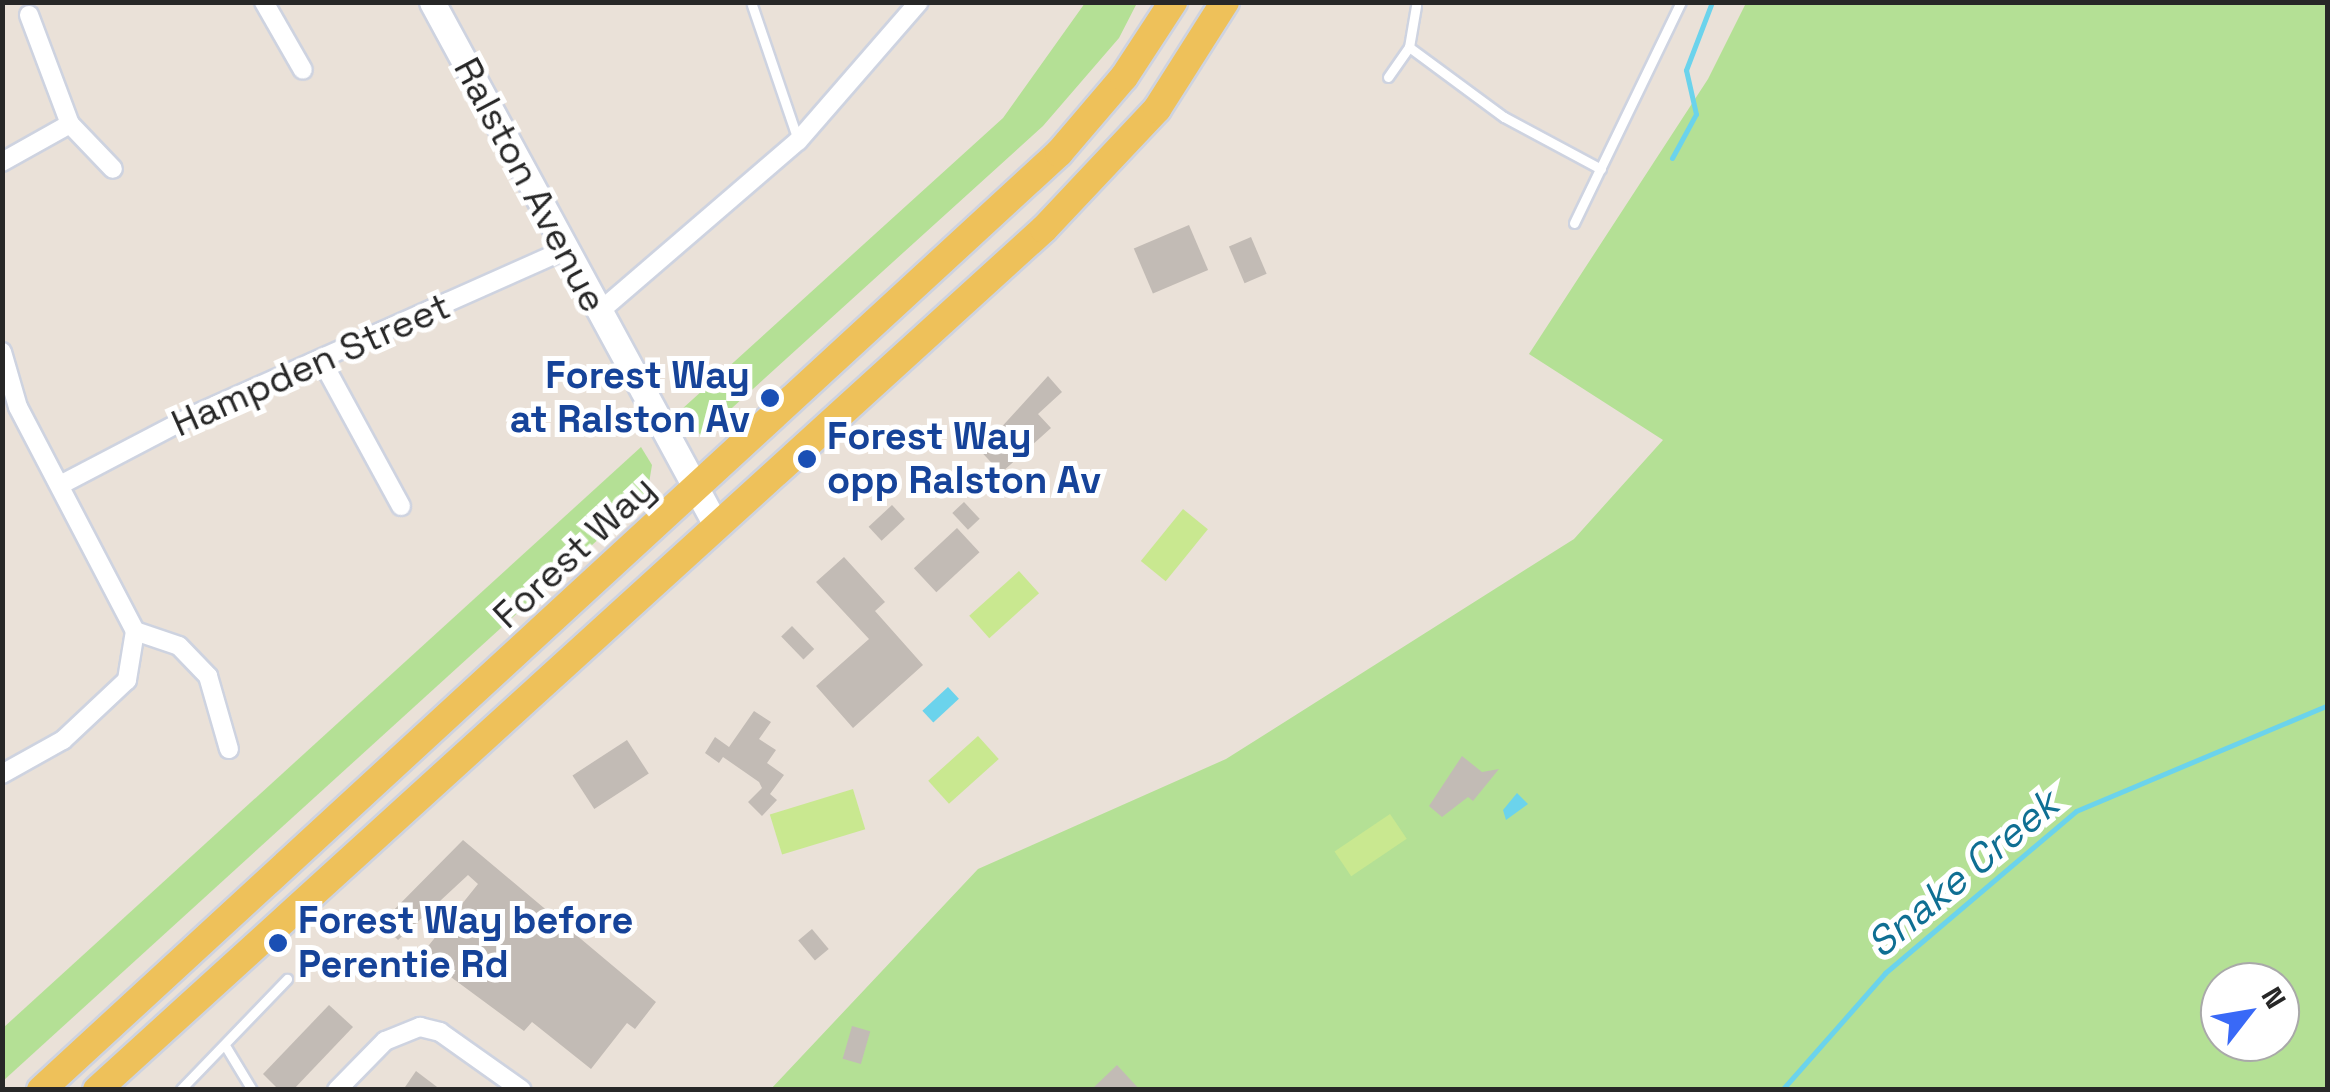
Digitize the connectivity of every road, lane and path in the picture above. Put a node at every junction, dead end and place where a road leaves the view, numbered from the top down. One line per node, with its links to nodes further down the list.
1 (264, 2): 11 (street)
2 (432, 2): 19 (street, Ralston Avenue)
3 (919, 2): 14 (street)
4 (1174, 2): 24 (main road, Forest Way)
5 (1225, 2): 26 (main road, Forest Way)
6 (1681, 2): 16 (lane)
7 (752, 5): 14 (lane)
8 (1416, 6): 10 (lane)
9 (29, 16): 13 (street)
10 (1409, 47): 12 (lane); 16 (lane)
11 (302, 70)
12 (1388, 77)
13 (70, 124): 15 (street); 17 (street)
14 (798, 141): 20 (street)
15 (2, 162)
16 (1601, 168): 18 (lane)
17 (113, 169)
18 (1574, 223)
19 (566, 250): 20 (street, Ralston Avenue); 22 (street, Hampden Street)
20 (599, 312): 24 (street, Ralston Avenue)
21 (2, 352): 23 (street)
22 (322, 363): 23 (street, Hampden Street); 25 (street)
23 (60, 485): 27 (street)
24 (696, 490): 26 (street, Ralston Avenue); 32 (main road, Forest Way)
25 (401, 506)
26 (716, 524): 33 (main road, Forest Way)
27 (136, 631): 28 (street); 29 (street)
28 (229, 749)
29 (2, 774)
30 (286, 979): 31 (lane)
31 (226, 1046): 34 (lane); 35 (lane)
32 (41, 1090)
33 (98, 1090)
34 (181, 1090)
35 (252, 1090)
36 (338, 1090): 37 (street)
37 (522, 1090)

